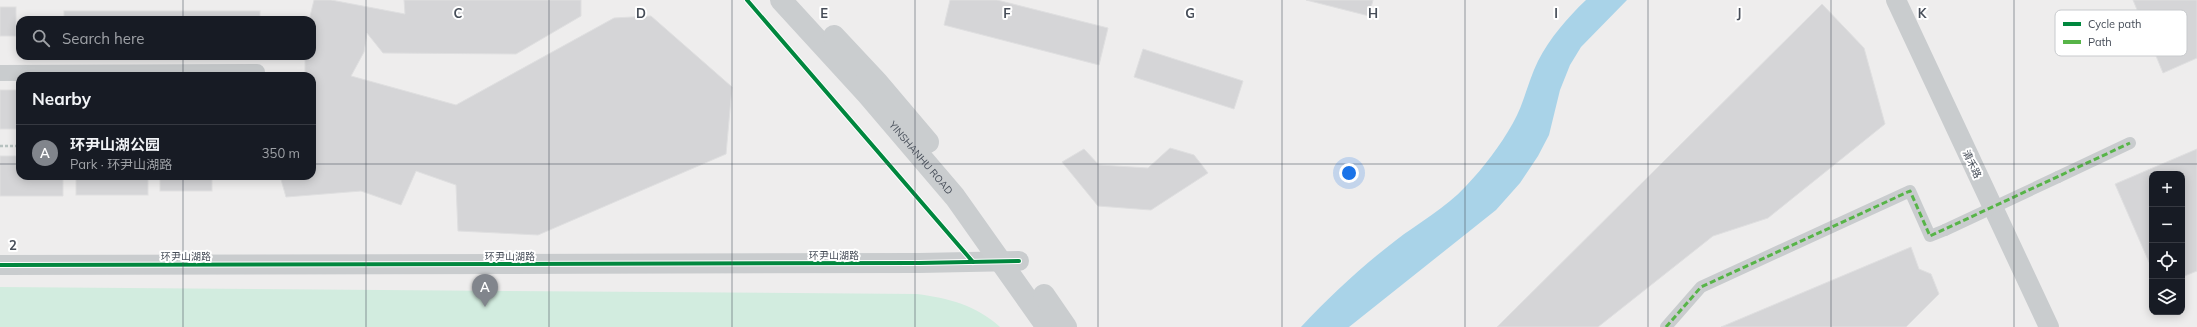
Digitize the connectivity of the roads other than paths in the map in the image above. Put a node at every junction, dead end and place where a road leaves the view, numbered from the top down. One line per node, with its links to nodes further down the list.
1 (781, 0): 7 (main road, YINSHANHU ROAD)
2 (801, 0): 7 (main road, YINSHANHU ROAD)
3 (1896, 0): 12 (street, 清禾路)
4 (0, 73): 5 (street)
5 (16, 73)
6 (2130, 143): 11 (street, bridge)
7 (1010, 261): 8 (street, 环尹山湖路); 9 (main road, YINSHANHU ROAD); 10 (main road, YINSHANHU ROAD)
8 (0, 265)
9 (1047, 327)
10 (1066, 327)
11 (1666, 327)
12 (2048, 327)

